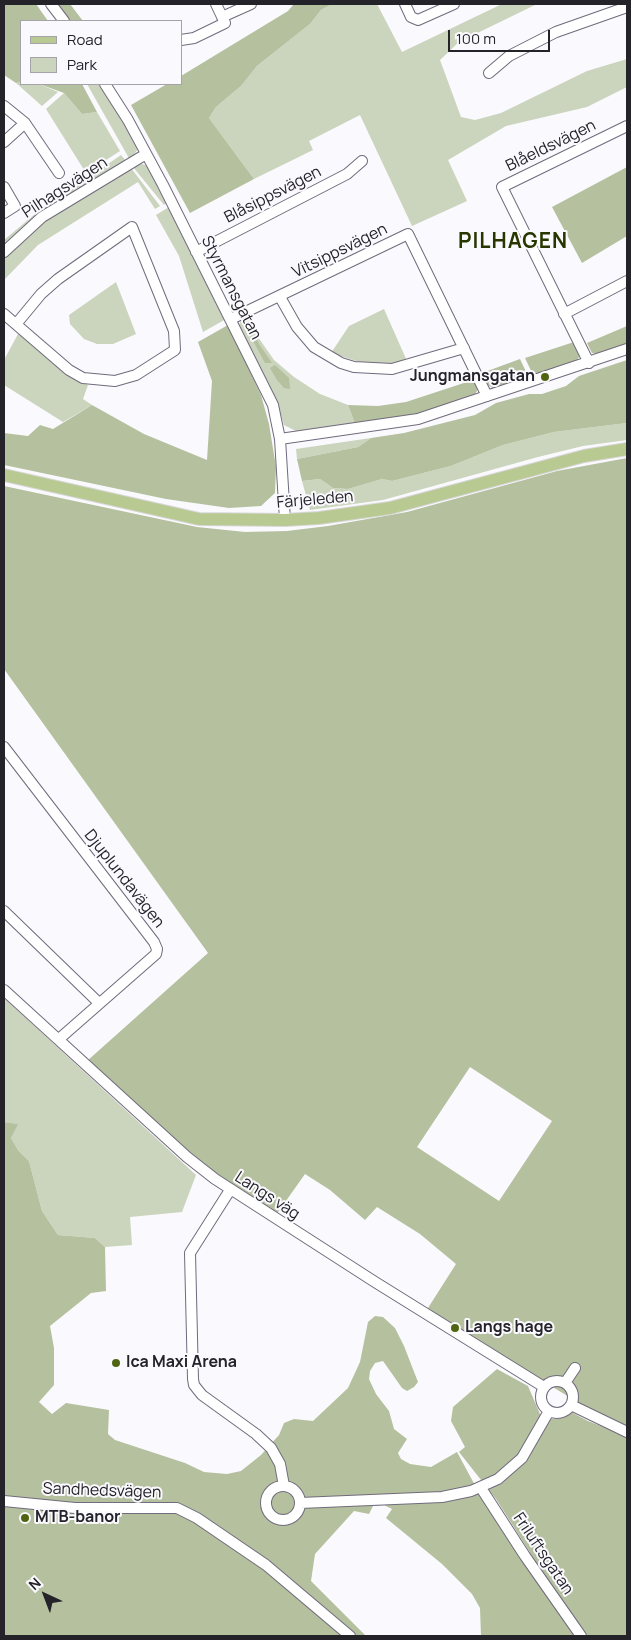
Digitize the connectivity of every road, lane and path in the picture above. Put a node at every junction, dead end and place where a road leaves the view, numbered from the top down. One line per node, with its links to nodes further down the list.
1 (51, 4): 8 (street)
2 (216, 4): 7 (street)
3 (251, 4): 7 (street)
4 (405, 4): 5 (street)
5 (454, 4)
6 (627, 7): 10 (street)
7 (222, 18): 9 (street)
8 (63, 20)
9 (182, 40)
10 (489, 73)
11 (106, 85): 16 (street, Styrmansgatan)
12 (4, 106): 13 (street)
13 (25, 123): 15 (street); 18 (street)
14 (627, 126): 26 (street, Blåeldsvägen)
15 (4, 142)
16 (146, 154): 21 (street, Pilhagsvägen); 22 (street, Styrmansgatan)
17 (362, 161): 22 (street, Blåsippsvägen)
18 (59, 173)
19 (4, 187): 20 (street)
20 (4, 213)
21 (4, 252)
22 (196, 252): 27 (street, Styrmansgatan)
23 (627, 281): 26 (street)
24 (280, 297): 27 (street, Vitsippsvägen); 29 (street); 29 (street, Vitsippsvägen)
25 (4, 314): 28 (street)
26 (564, 314): 31 (street, Blåeldsvägen)
27 (231, 319): 33 (street, Styrmansgatan)
28 (17, 323): 28 (street)
29 (464, 348): 32 (street, Vitsippsvägen)
30 (627, 349): 31 (street)
31 (589, 363): 32 (street)
32 (487, 396): 33 (street)
33 (280, 439): 36 (street, Styrmansgatan)
34 (627, 449): 36 (main road, Färjeleden)
35 (4, 475): 36 (main road, Färjeleden)
36 (285, 520)
37 (4, 747): 40 (street, Djuplundavägen)
38 (4, 911): 40 (street)
39 (4, 990): 41 (street, Langs väg)
40 (99, 1003): 41 (street, Djuplundavägen)
41 (59, 1039): 42 (street, Langs väg)
42 (230, 1190): 45 (street, Langs väg); 49 (street)
43 (575, 1368): 44 (street)
44 (565, 1383): 45 (street); 46 (street)
45 (544, 1387): 47 (street)
46 (571, 1405): 47 (street); 48 (street)
47 (548, 1411): 50 (street)
48 (627, 1432)
49 (284, 1486): 52 (street); 52 (street)
50 (481, 1488): 52 (street); 54 (street, Friluftsgatan)
51 (4, 1501): 53 (street, Sandhedsvägen)
52 (300, 1503)
53 (350, 1636)
54 (581, 1636)

